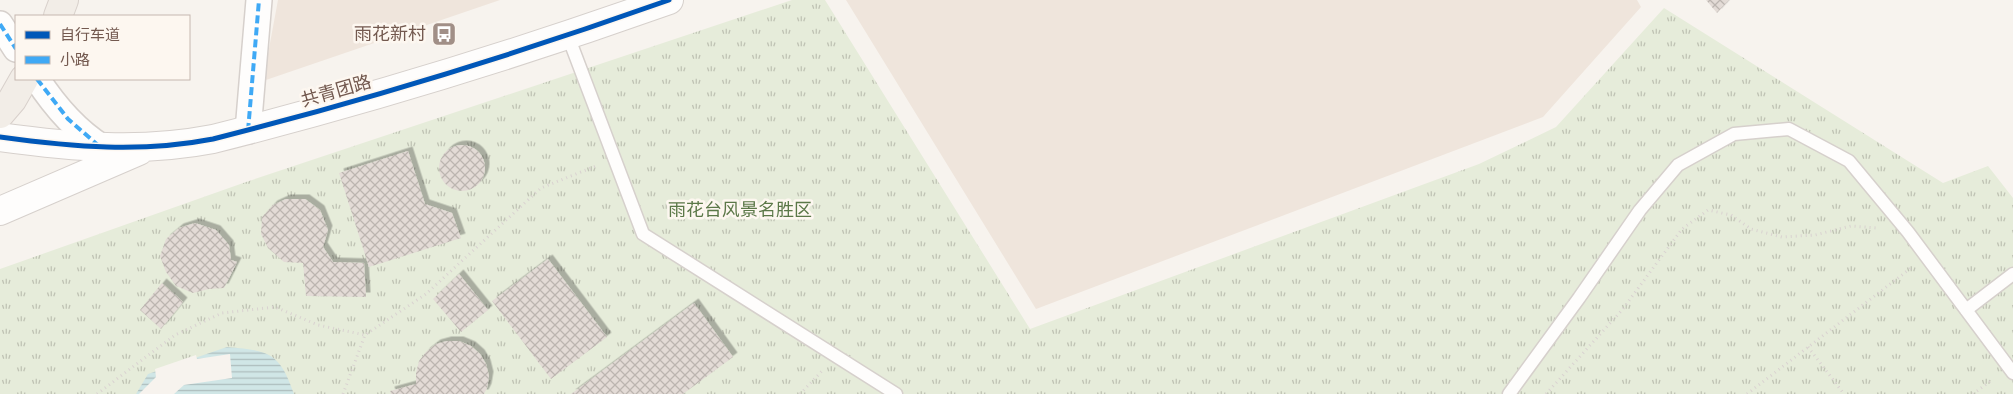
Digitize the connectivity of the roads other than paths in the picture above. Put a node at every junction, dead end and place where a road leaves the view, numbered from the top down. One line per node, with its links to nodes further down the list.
1 (64, 0): 4 (main road)
2 (259, 0): 11 (street)
3 (669, 0): 6 (street, 共青团路)
4 (58, 15)
5 (0, 24): 7 (street)
6 (568, 36): 11 (street, 共青团路); 19 (lane)
7 (15, 47)
8 (23, 80): 10 (main road)
9 (37, 80): 13 (street)
10 (0, 114)
11 (248, 131): 14 (street, 共青团路)
12 (0, 137): 13 (street, 共青团路)
13 (102, 147): 14 (street, 共青团路)
14 (147, 148): 15 (street, 共青团路)
15 (0, 211)
16 (2013, 274): 17 (lane)
17 (1966, 310): 18 (lane); 20 (lane)
18 (2013, 373)
19 (896, 394)
20 (1509, 394)

